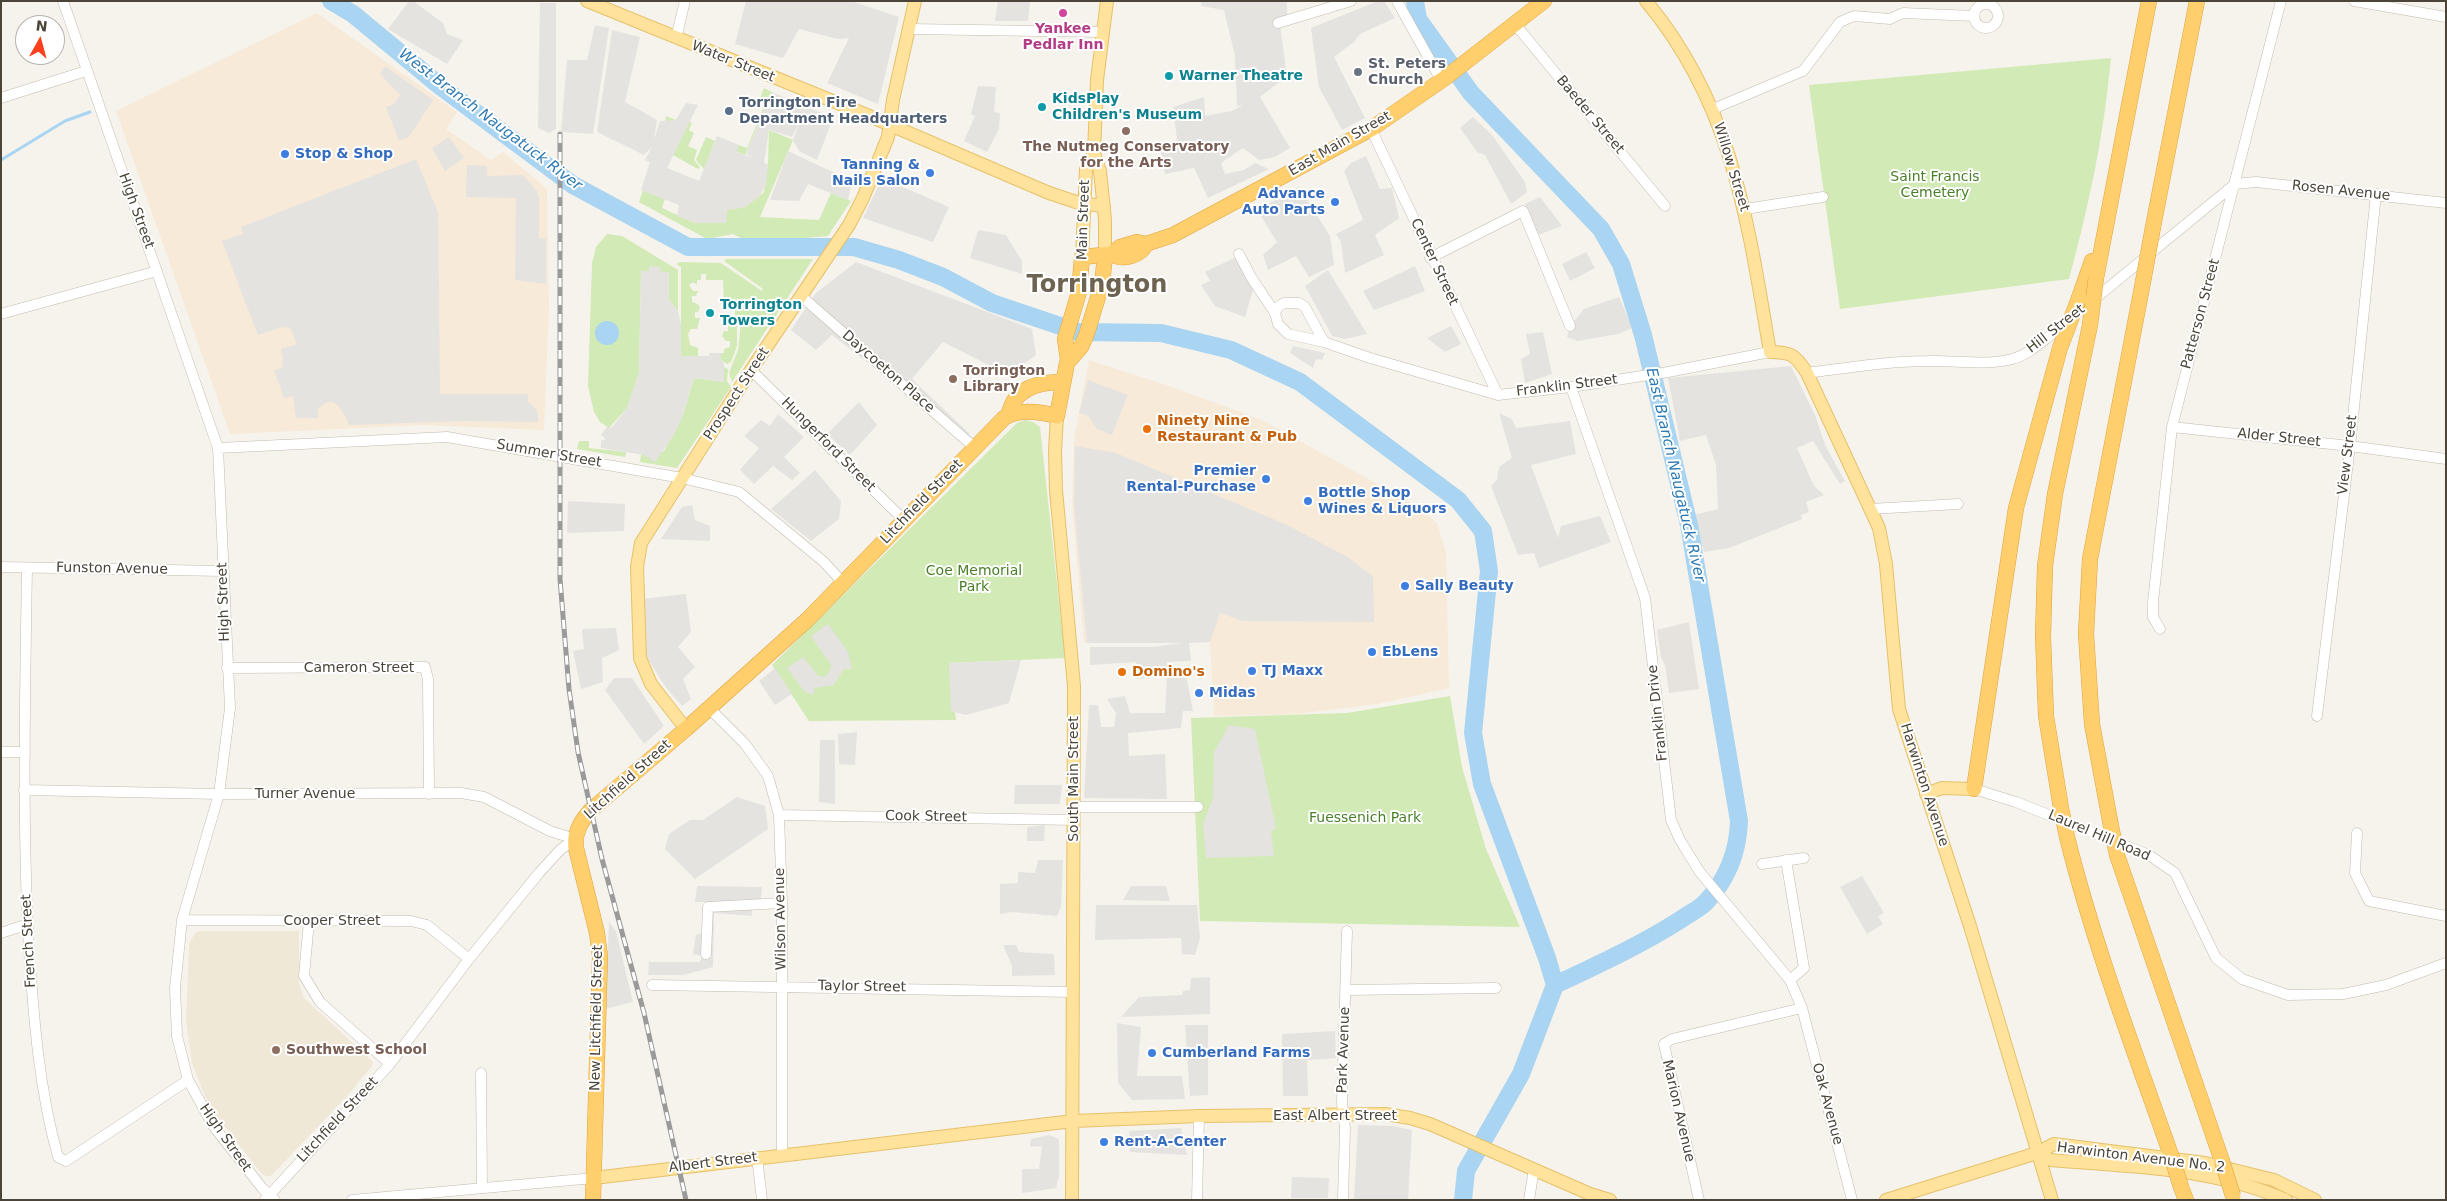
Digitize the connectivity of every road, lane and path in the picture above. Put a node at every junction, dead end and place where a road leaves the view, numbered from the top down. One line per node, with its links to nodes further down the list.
1 (63, 1): 23 (street, High Street)
2 (587, 1): 22 (main road, Water Street)
3 (685, 1): 22 (street)
4 (915, 1): 19 (main road, Prospect Street)
5 (1107, 1): 20 (main road, Main Street)
6 (1350, 1): 17 (street)
7 (1397, 1): 24 (street)
8 (1544, 1): 18 (highway, East Main Street)
9 (1646, 1): 26 (main road, Willow Street)
10 (2145, 1): 21 (highway)
11 (2149, 1): 21 (highway)
12 (2197, 1): 124 (highway, bridge)
13 (2281, 1): 30 (street, Patterson Street)
14 (2354, 1): 16 (street)
15 (1974, 16): 26 (street)
16 (2446, 17)
17 (1278, 23)
18 (1515, 24): 24 (highway, East Main Street); 36 (street, Baeder Street)
19 (910, 29): 20 (street); 27 (main road, Prospect Street)
20 (1103, 32): 29 (main road, Main Street)
21 (2145, 32): 38 (highway)
22 (676, 38): 27 (main road, Water Street)
23 (86, 71): 25 (street); 43 (street, High Street)
24 (1443, 79): 28 (highway, East Main Street)
25 (1, 98)
26 (1713, 109): 37 (main road, Willow Street)
27 (890, 125): 34 (main road, Water Street); 44 (main road, Prospect Street)
28 (1371, 129): 41 (street, Center Street); 42 (highway, East Main Street)
29 (1094, 153): 34 (main road, Main Street); 35 (main road, Main Street)
30 (2235, 184): 31 (street, Rosen Avenue); 54 (street, Hill Street); 60 (street, Patterson Street)
31 (2376, 194): 33 (street, Rosen Avenue); 61 (street, View Street)
32 (1823, 197): 37 (street)
33 (2446, 203)
34 (1084, 205): 35 (main road, Water Street); 40 (main road, Main Street)
35 (1104, 206): 42 (main road, Main Street)
36 (1665, 206)
37 (1745, 209): 51 (main road, Willow Street)
38 (2107, 219): 80 (highway, bridge); 122 (highway, bridge)
39 (1239, 254): 45 (street)
40 (1082, 257): 42 (highway, East Main Street); 47 (highway, Main Street)
41 (1430, 258): 49 (street); 57 (street, Center Street)
42 (1107, 259): 48 (highway, Main Street)
43 (157, 271): 46 (street); 63 (street, High Street)
44 (801, 296): 53 (main road, Prospect Street); 62 (street, Daycoeton Place)
45 (1276, 313): 50 (street, Franklin Street); 50 (street)
46 (1, 314)
47 (1071, 318): 52 (highway, South Main Street)
48 (1092, 318): 52 (highway, South Main Street)
49 (1570, 326)
50 (1324, 342): 57 (street, Franklin Street)
51 (1770, 352): 54 (main road, Franklin Street); 56 (street, Franklin Street)
52 (1068, 360): 55 (highway, South Main Street)
53 (751, 370): 65 (main road, Prospect Street); 68 (street, Hungerford Street)
54 (1807, 373): 67 (main road, Harwinton Avenue)
55 (1063, 382): 58 (highway, Litchfield Street); 59 (highway, South Main Street)
56 (1571, 387): 57 (street, Franklin Street); 103 (street, Franklin Drive)
57 (1498, 394)
58 (1009, 414): 59 (highway); 62 (highway, Litchfield Street)
59 (1057, 416): 86 (main road, South Main Street)
60 (2172, 427): 61 (street, Alder Street); 73 (street, Patterson Street)
61 (2350, 446): 64 (street, Alder Street); 76 (street, View Street)
62 (974, 447): 68 (highway, Litchfield Street)
63 (218, 448): 65 (street, Summer Street); 71 (street, High Street)
64 (2446, 459)
65 (682, 478): 72 (street, Summer Street); 77 (main road, Prospect Street)
66 (1958, 504): 67 (street)
67 (1870, 510): 84 (main road, Harwinton Avenue)
68 (905, 521): 72 (highway, Litchfield Street)
69 (1, 567): 70 (street, Funston Avenue)
70 (27, 568): 71 (street, Funston Avenue); 79 (street, French Street)
71 (223, 570): 74 (street, High Street)
72 (843, 583): 75 (highway, Litchfield Street)
73 (2160, 629)
74 (227, 668): 82 (street, High Street); 83 (street, Cameron Street)
75 (709, 708): 77 (highway, Litchfield Street); 87 (street, Wilson Avenue)
76 (2317, 716)
77 (686, 729): 89 (highway, Litchfield Street)
78 (1, 752): 79 (street)
79 (25, 752): 81 (street, French Street)
80 (1974, 789): 84 (main road, Laurel Hill Road); 102 (street, Laurel Hill Road)
81 (24, 790): 82 (street, Turner Avenue); 97 (street, French Street)
82 (219, 794): 83 (street, Turner Avenue); 95 (street, High Street)
83 (429, 794): 89 (street, Turner Avenue)
84 (1926, 794): 116 (main road, Harwinton Avenue)
85 (1198, 807): 86 (street, Cook Street)
86 (1074, 813): 87 (street, Cook Street); 108 (main road, South Main Street)
87 (778, 815): 93 (street, Wilson Avenue)
88 (2357, 833): 94 (street)
89 (575, 840): 101 (street, Litchfield Street); 120 (highway, New Litchfield Street)
90 (1804, 858): 91 (street)
91 (1786, 860): 92 (street); 103 (street)
92 (1762, 864)
93 (782, 904): 100 (street); 105 (street, Wilson Avenue)
94 (2446, 916)
95 (182, 920): 96 (street, Cooper Street); 112 (street, High Street)
96 (309, 921): 101 (street, Cooper Street); 110 (street)
97 (28, 924): 99 (street); 112 (street, French Street)
98 (1347, 930): 107 (street, Park Avenue)
99 (1, 932)
100 (706, 954)
101 (469, 960): 110 (street, Litchfield Street)
102 (2446, 963)
103 (1790, 980): 109 (street, Franklin Drive)
104 (652, 985): 105 (street, Taylor Street)
105 (782, 986): 108 (street, Taylor Street); 117 (street, Wilson Avenue)
106 (1496, 988): 107 (street)
107 (1346, 990): 113 (street, Park Avenue)
108 (1073, 992): 115 (main road, South Main Street)
109 (1802, 1008): 133 (street, Marion Avenue); 134 (street, Oak Avenue)
110 (390, 1064): 123 (street, Litchfield Street)
111 (481, 1073): 121 (street)
112 (188, 1080): 123 (street, High Street)
113 (1343, 1114): 114 (main road, East Albert Street); 119 (main road, East Albert Street); 130 (street, Park Avenue)
114 (1199, 1116): 115 (main road, East Albert Street); 129 (street)
115 (1073, 1121): 117 (main road, Albert Street); 128 (main road, South Main Street)
116 (2037, 1153): 135 (main road); 136 (main road, Harwinton Avenue); 137 (main road, Harwinton Avenue No. 2); 138 (main road, Harwinton Avenue No. 2)
117 (782, 1154): 118 (main road, Albert Street)
118 (757, 1157): 120 (main road, Albert Street); 127 (street)
119 (1534, 1170): 131 (street); 132 (main road, East Albert Street)
120 (594, 1178): 121 (street, Albert Street); 126 (highway, New Litchfield Street)
121 (482, 1188): 125 (street, Albert Street)
122 (2184, 1193)
123 (270, 1198)
124 (2234, 1198)
125 (352, 1200)
126 (593, 1200)
127 (762, 1200)
128 (1072, 1200)
129 (1197, 1200)
130 (1343, 1200)
131 (1529, 1200)
132 (1610, 1200)
133 (1698, 1200)
134 (1852, 1200)
135 (1886, 1200)
136 (2052, 1200)
137 (2286, 1200)
138 (2315, 1200)

